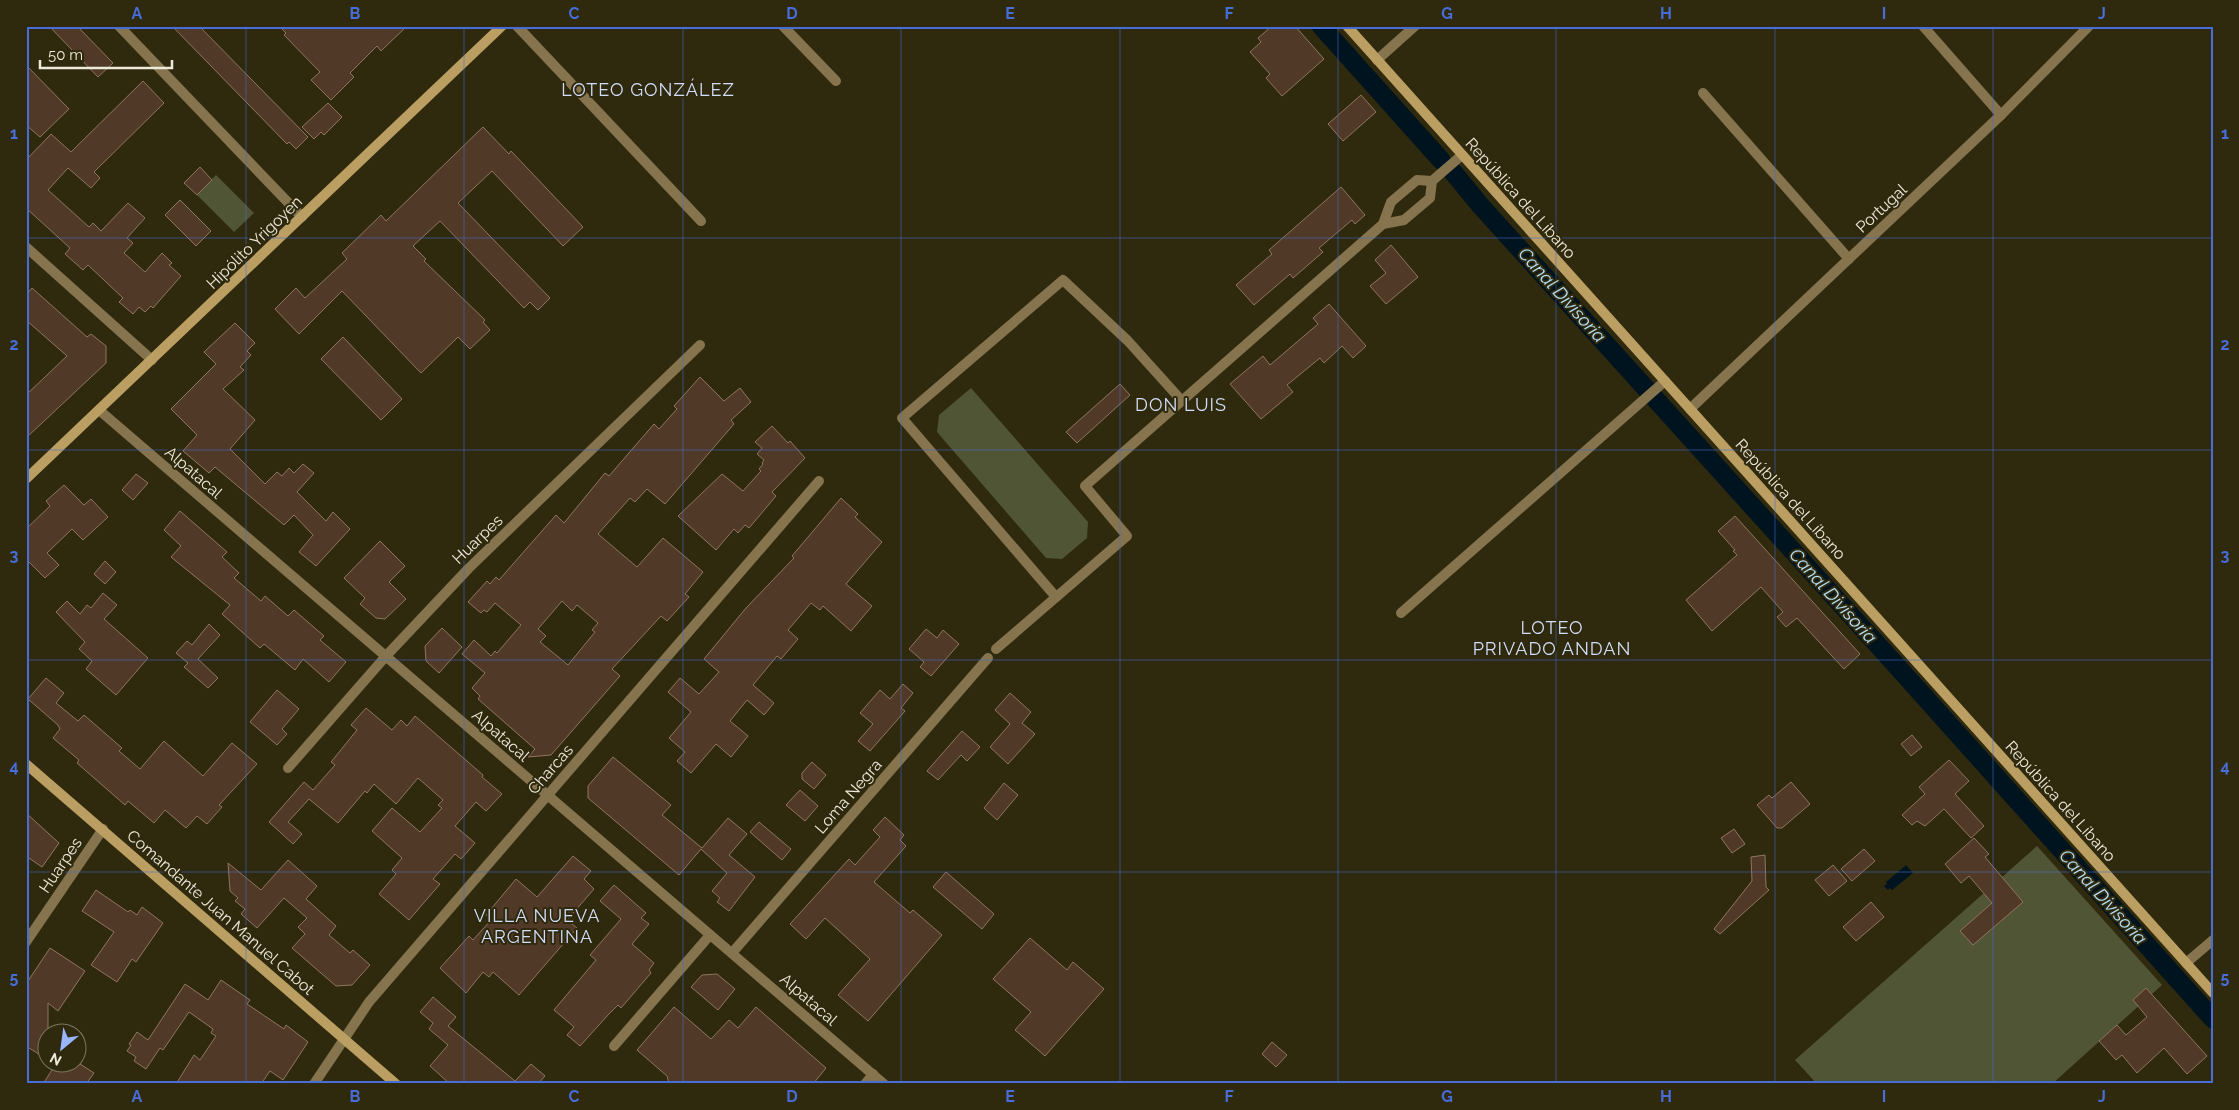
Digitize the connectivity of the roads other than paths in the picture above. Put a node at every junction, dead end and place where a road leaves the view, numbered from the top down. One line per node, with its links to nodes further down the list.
1 (119, 26): 15 (street)
2 (502, 26): 15 (main road, Hipólito Yrigoyen)
3 (517, 26): 16 (street)
4 (783, 26): 10 (street)
5 (1347, 26): 9 (main road, República del Líbano)
6 (1415, 26): 9 (street)
7 (1923, 26): 12 (street)
8 (2087, 27): 12 (street, Portugal)
9 (1377, 60): 13 (main road, República del Líbano)
10 (836, 81)
11 (1703, 94): 19 (street)
12 (2001, 115): 19 (street, Portugal)
13 (1462, 155): 14 (street); 22 (main road, República del Líbano)
14 (1432, 182): 17 (street); 17 (street)
15 (302, 217): 21 (main road, Hipólito Yrigoyen)
16 (701, 221)
17 (1383, 224): 23 (street)
18 (26, 246): 21 (street)
19 (1849, 259): 24 (street, Portugal)
20 (700, 345): 31 (street, Huarpes)
21 (152, 360): 25 (main road, Hipólito Yrigoyen)
22 (1665, 381): 24 (main road, República del Líbano); 29 (street)
23 (1182, 401): 28 (street); 28 (street)
24 (1690, 409): 41 (main road, República del Líbano)
25 (99, 410): 26 (main road, Hipólito Yrigoyen); 31 (street, Alpatacal)
26 (26, 479)
27 (819, 481): 35 (street, Charcas)
28 (1056, 597): 30 (street)
29 (1401, 613)
30 (996, 649)
31 (386, 656): 34 (street, Huarpes); 35 (street, Alpatacal)
32 (988, 658): 40 (street, Loma Negra)
33 (26, 764): 36 (main road, Comandante Juan Manuel Cabot)
34 (288, 768)
35 (548, 795): 37 (street, Alpatacal); 43 (street, Charcas)
36 (102, 829): 39 (street, Huarpes); 43 (main road, Comandante Juan Manuel Cabot)
37 (710, 935): 40 (street, Alpatacal); 44 (street)
38 (2213, 940): 41 (street)
39 (26, 942)
40 (732, 953): 45 (street, Alpatacal)
41 (2186, 963): 42 (main road, República del Líbano)
42 (2213, 993)
43 (344, 1039): 46 (street, Charcas); 47 (main road, Comandante Juan Manuel Cabot)
44 (614, 1046)
45 (873, 1074): 48 (street); 49 (street, Alpatacal)
46 (314, 1084)
47 (396, 1084)
48 (865, 1084)
49 (884, 1084)

